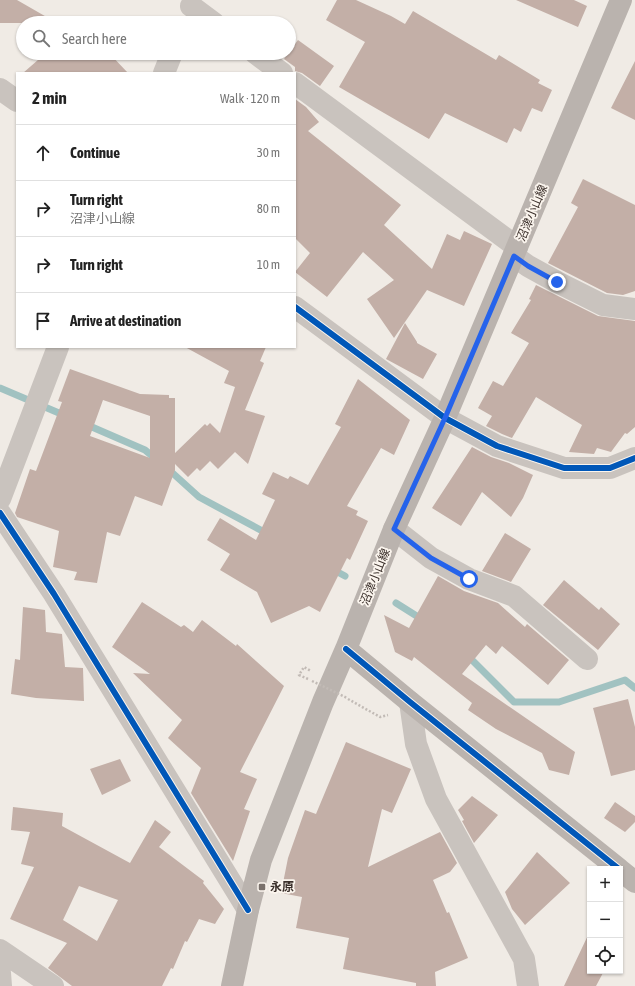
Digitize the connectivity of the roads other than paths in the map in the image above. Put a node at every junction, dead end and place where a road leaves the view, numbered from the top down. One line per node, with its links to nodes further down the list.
1 (621, 0): 11 (main road, 沼津小山線)
2 (190, 10): 3 (street)
3 (201, 16)
4 (169, 60): 6 (street)
5 (264, 60): 7 (street)
6 (164, 72)
7 (281, 72)
8 (296, 84): 11 (street)
9 (0, 89): 10 (street)
10 (16, 101)
11 (516, 252): 13 (street); 15 (main road, 沼津小山線)
12 (296, 308): 15 (street)
13 (635, 309)
14 (58, 348): 17 (street)
15 (445, 418): 16 (street); 19 (main road, 沼津小山線)
16 (635, 458)
17 (0, 499)
18 (0, 513): 26 (street)
19 (394, 529): 20 (main road, 沼津小山線); 21 (street)
20 (346, 649): 22 (main road); 26 (main road, 沼津小山線)
21 (587, 659)
22 (410, 702): 23 (main road); 32 (street)
23 (614, 866)
24 (623, 873): 25 (main road)
25 (635, 882)
26 (248, 910): 31 (main road, 沼津小山線)
27 (0, 950): 30 (street)
28 (0, 973): 29 (street)
29 (1, 986)
30 (53, 986)
31 (232, 986)
32 (528, 986)

